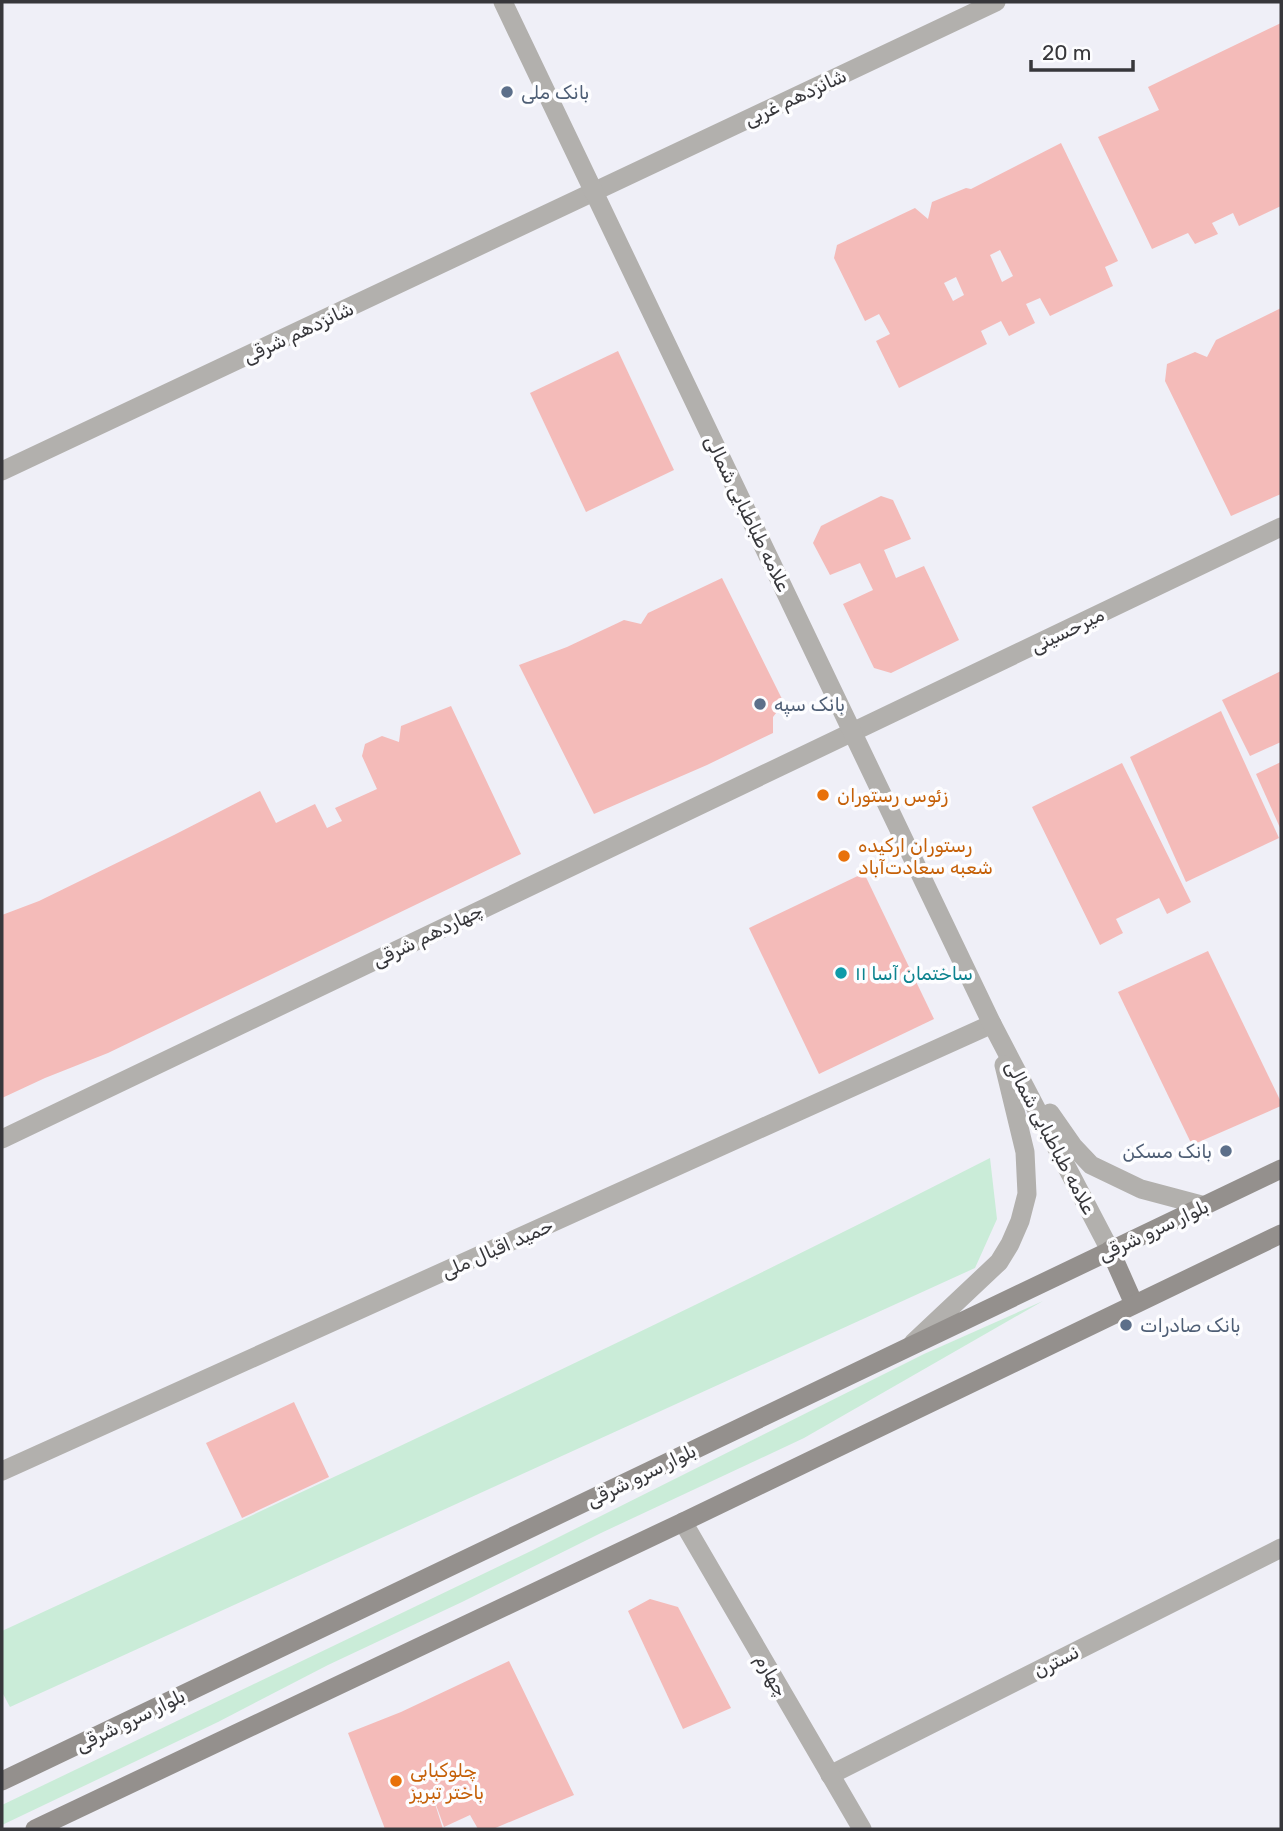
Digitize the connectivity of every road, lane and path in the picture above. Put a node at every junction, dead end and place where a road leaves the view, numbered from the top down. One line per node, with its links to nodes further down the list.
1 (503, 2): 3 (street, علامه طباطبایی شمالی)
2 (996, 2): 3 (street, شانزدهم غربی)
3 (594, 192): 4 (street, شانزدهم شرقی); 6 (street, علامه طباطبایی شمالی)
4 (2, 471)
5 (1281, 527): 6 (street, میرحسینی)
6 (852, 732): 7 (street, علامه طباطبایی شمالی); 8 (street, چهاردهم شرقی)
7 (992, 1024): 10 (street, علامه طباطبایی شمالی); 12 (street, علامه طباطبایی شمالی); 14 (street, علامه طباطبایی شمالی); 15 (street, حمید اقبال ملی)
8 (2, 1139)
9 (1281, 1170): 10 (main road, بلوار سرو شرقی)
10 (1205, 1206): 12 (main road, بلوار سرو شرقی)
11 (1281, 1234): 13 (main road)
12 (1110, 1250): 13 (main road); 14 (main road, بلوار سرو شرقی)
13 (1134, 1304): 16 (main road)
14 (909, 1347): 19 (main road, بلوار سرو شرقی)
15 (2, 1471)
16 (683, 1522): 18 (street, چهارم); 20 (main road)
17 (1281, 1548): 18 (street, نسترن)
18 (830, 1775): 21 (street, چهارم)
19 (2, 1781)
20 (35, 1829)
21 (862, 1829)

